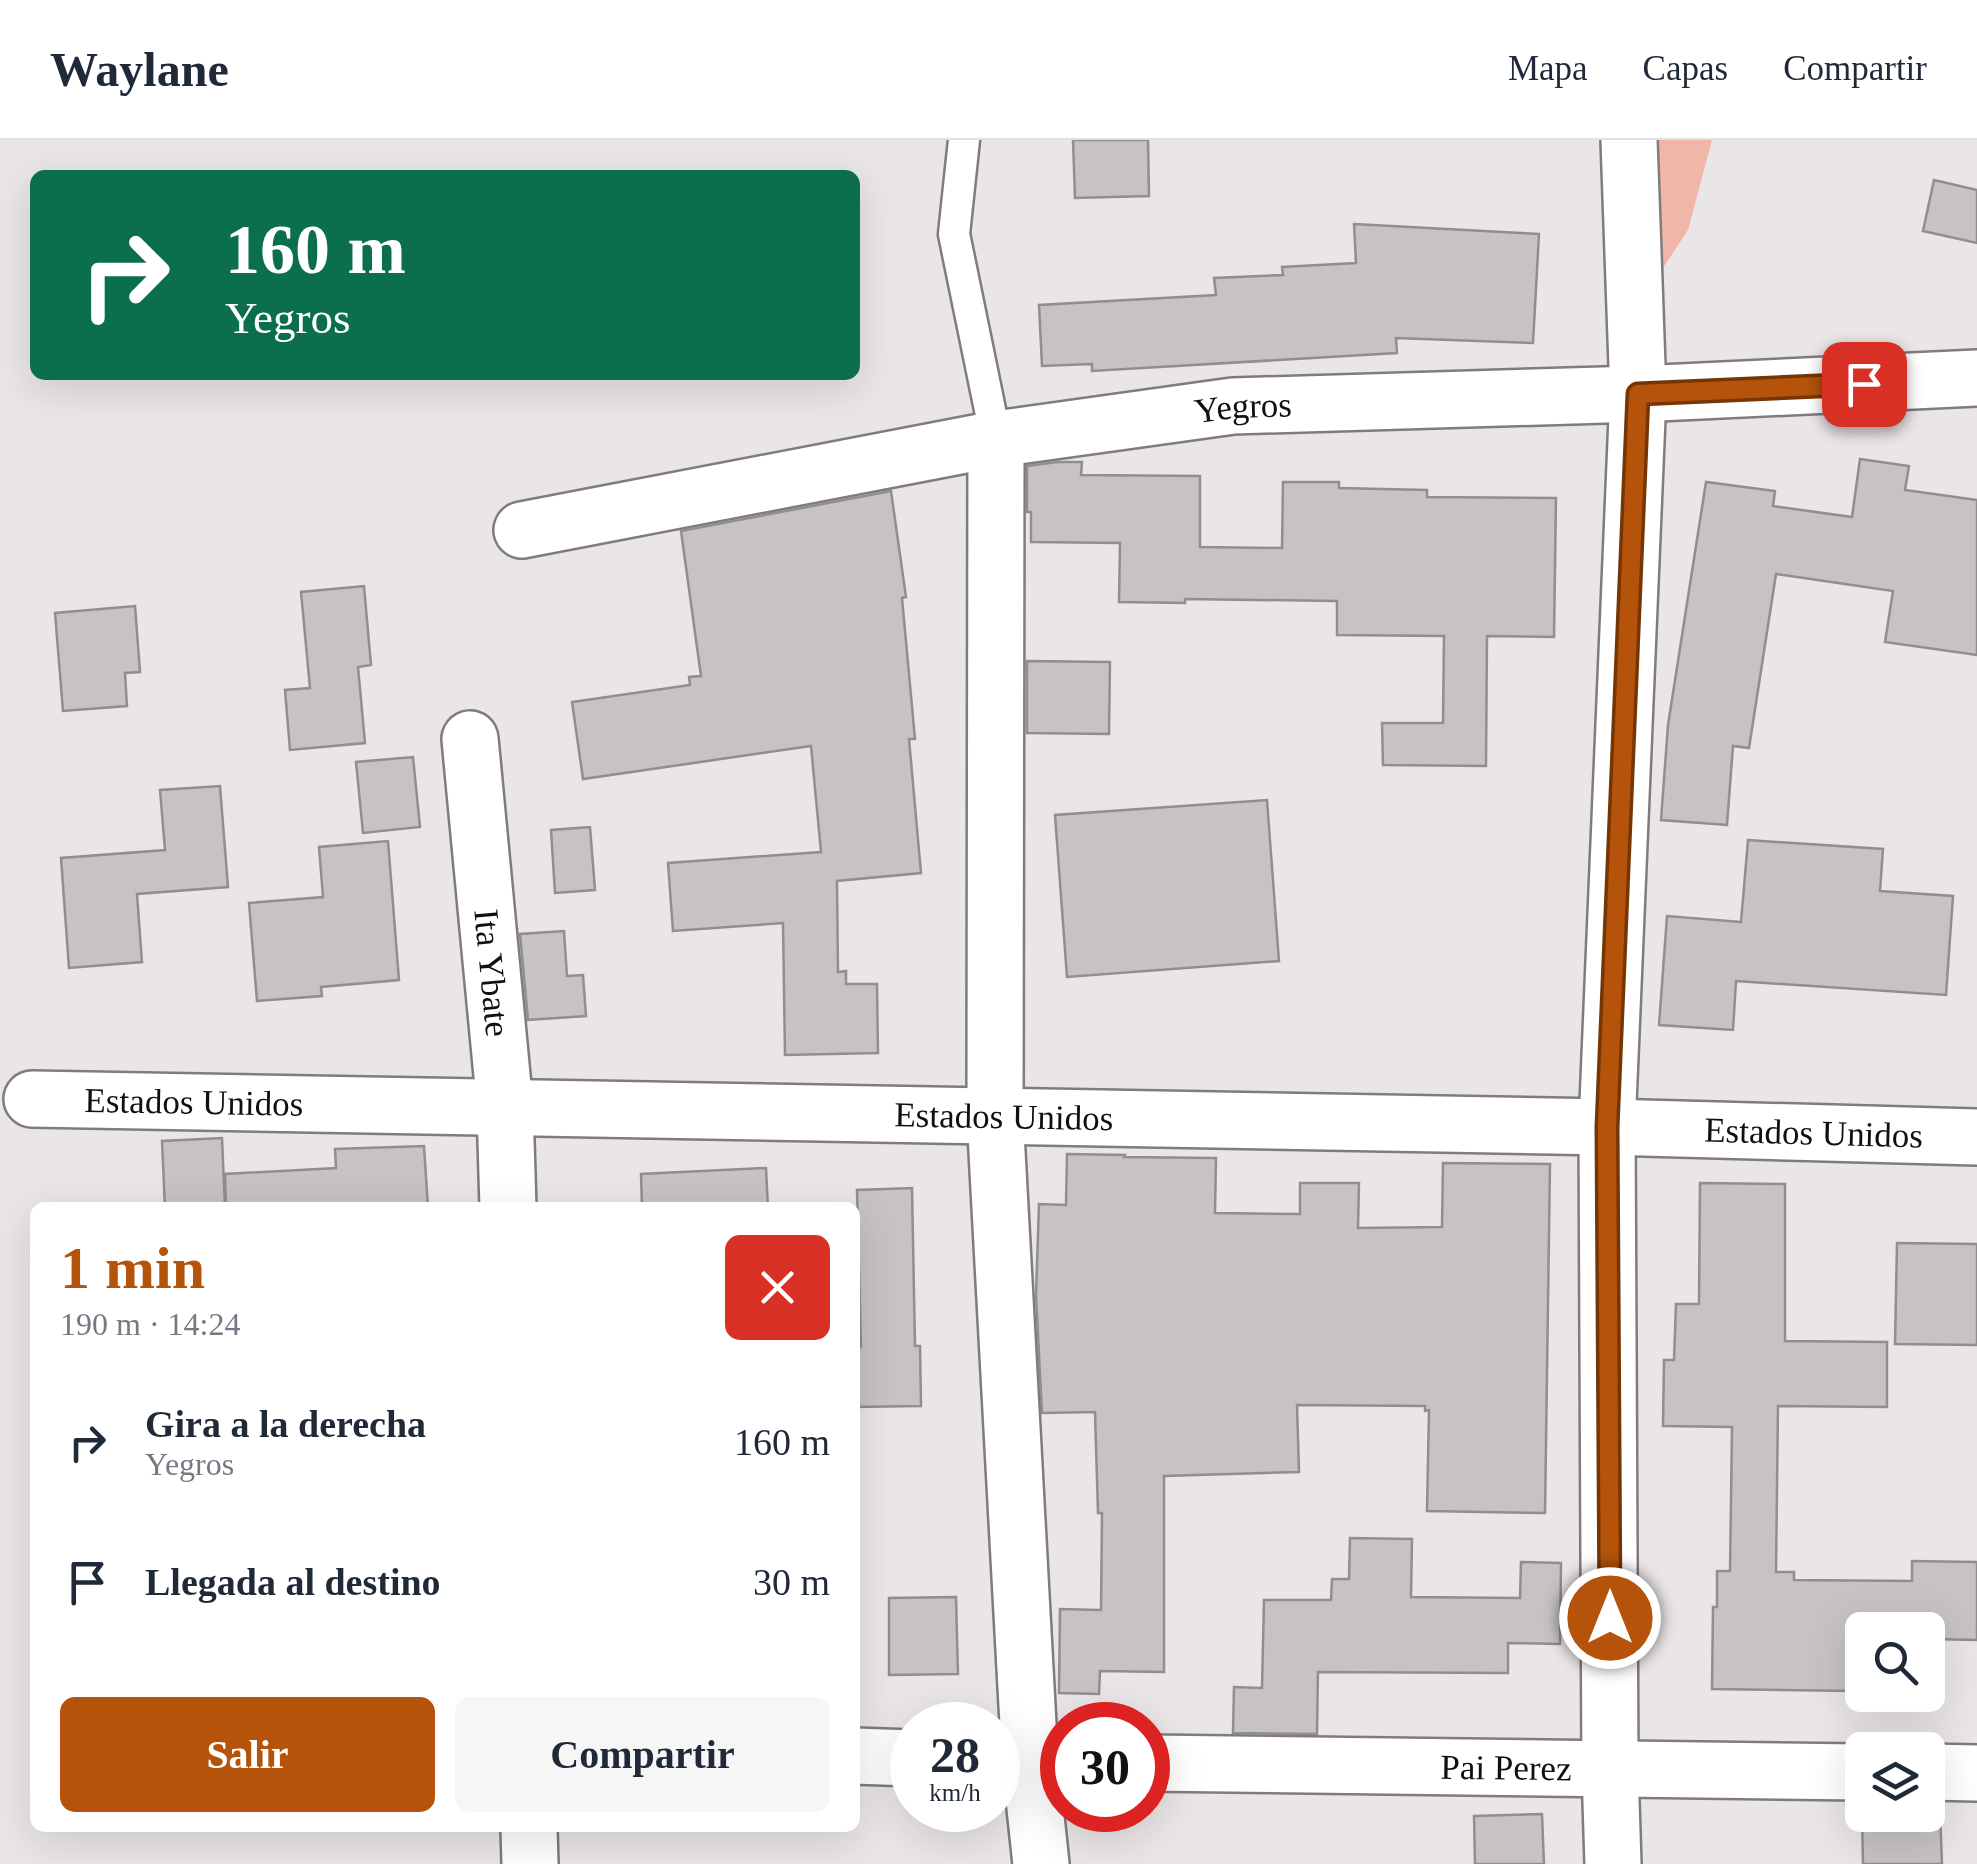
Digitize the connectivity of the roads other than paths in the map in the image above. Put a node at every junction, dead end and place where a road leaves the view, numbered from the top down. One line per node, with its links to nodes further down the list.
1 (964, 140): 5 (lane)
2 (1628, 140): 4 (street)
3 (1977, 378): 4 (street, Yegros)
4 (1638, 394): 5 (street, Yegros); 11 (street)
5 (996, 438): 6 (street, Yegros); 10 (street)
6 (522, 530)
7 (470, 739): 9 (street, Ita Ybate)
8 (32, 1099): 9 (street, Estados Unidos)
9 (505, 1107): 10 (street, Estados Unidos); 13 (street, Ita Ybate)
10 (995, 1115): 11 (street, Estados Unidos); 16 (street)
11 (1607, 1127): 12 (street, Estados Unidos); 18 (street)
12 (1977, 1137)
13 (508, 1202)
14 (860, 1756): 15 (street)
15 (890, 1757)
16 (1030, 1761): 24 (street)
17 (1170, 1763): 18 (street, Pai Perez)
18 (1610, 1770): 19 (street, Pai Perez); 25 (street)
19 (1845, 1772)
20 (1945, 1772): 21 (street)
21 (1977, 1772)
22 (529, 1832): 23 (street)
23 (530, 1864)
24 (1041, 1864)
25 (1613, 1864)

